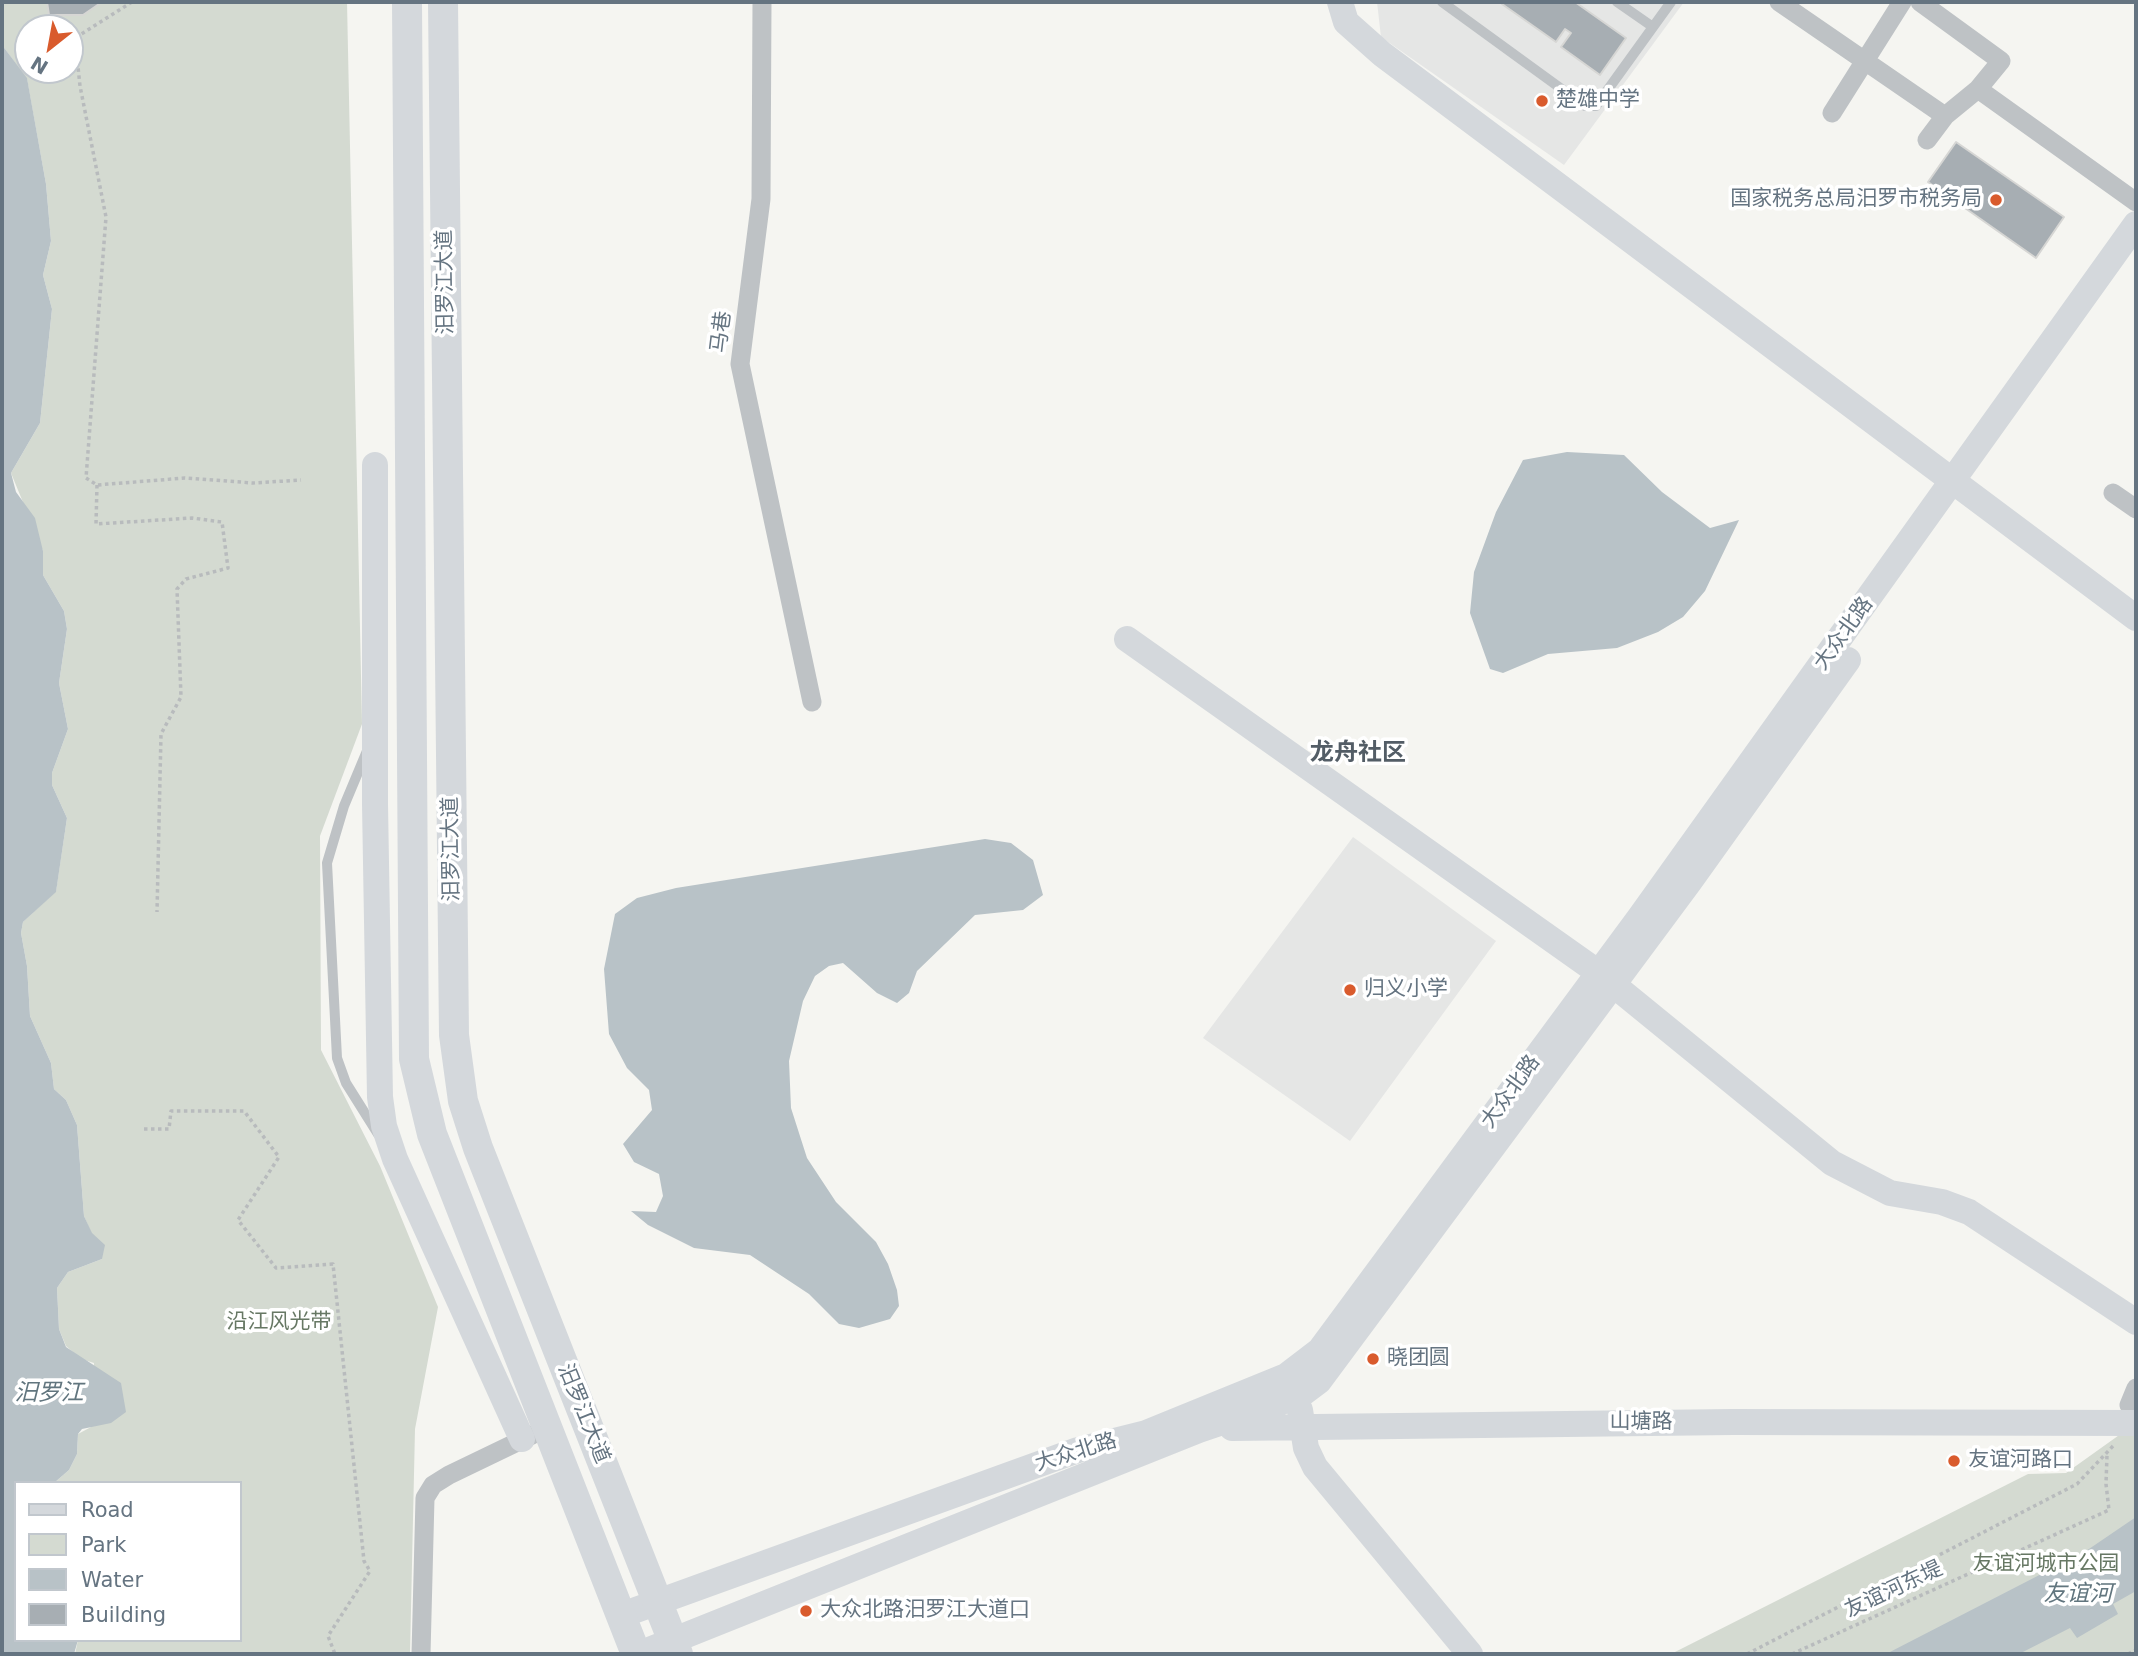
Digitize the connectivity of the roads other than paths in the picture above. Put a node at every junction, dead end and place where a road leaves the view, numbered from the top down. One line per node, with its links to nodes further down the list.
1 (407, 2): 35 (main road, 汨罗江大道)
2 (443, 2): 37 (main road, 汨罗江大道)
3 (762, 2): 26 (street, 马巷)
4 (1340, 2): 21 (main road)
5 (1442, 2): 11 (lane)
6 (1617, 2): 11 (lane)
7 (1671, 2): 11 (lane)
8 (1779, 2): 12 (street)
9 (1902, 2): 12 (street)
10 (1920, 2): 13 (street)
11 (1653, 27)
12 (1865, 61): 14 (street); 15 (street)
13 (1978, 89): 15 (street); 17 (street)
14 (1832, 113)
15 (1945, 116): 16 (street)
16 (1927, 140)
17 (2136, 202)
18 (2136, 224): 21 (main road, 大众北路)
19 (2136, 253): 21 (main road, 大众北路)
20 (375, 464): 27 (main road)
21 (1962, 485): 24 (main road); 28 (main road, 大众北路)
22 (2113, 493): 23 (street)
23 (2136, 509)
24 (2136, 618)
25 (1127, 639): 28 (main road)
26 (812, 702)
27 (376, 728): 29 (main road); 29 (lane)
28 (1606, 979): 30 (main road); 31 (main road, 大众北路); 33 (main road, 大众北路)
29 (395, 1159): 35 (main road)
30 (2136, 1322)
31 (1320, 1350): 33 (main road); 34 (main road, 大众北路)
32 (2134, 1409): 33 (main road, 山塘路)
33 (1300, 1411): 34 (main road, 山塘路); 34 (main road, 大众北路); 42 (main road)
34 (1193, 1423): 36 (main road, 山塘路); 39 (main road, 大众北路)
35 (534, 1433): 38 (main road, 汨罗江大道); 40 (street)
36 (1146, 1433): 37 (main road, 大众北路)
37 (658, 1603): 38 (main road, 大众北路); 39 (main road, 汨罗江大道)
38 (622, 1615): 41 (main road, 汨罗江大道)
39 (676, 1647): 41 (main road, 大众北路)
40 (421, 1654)
41 (637, 1654)
42 (1470, 1654)

